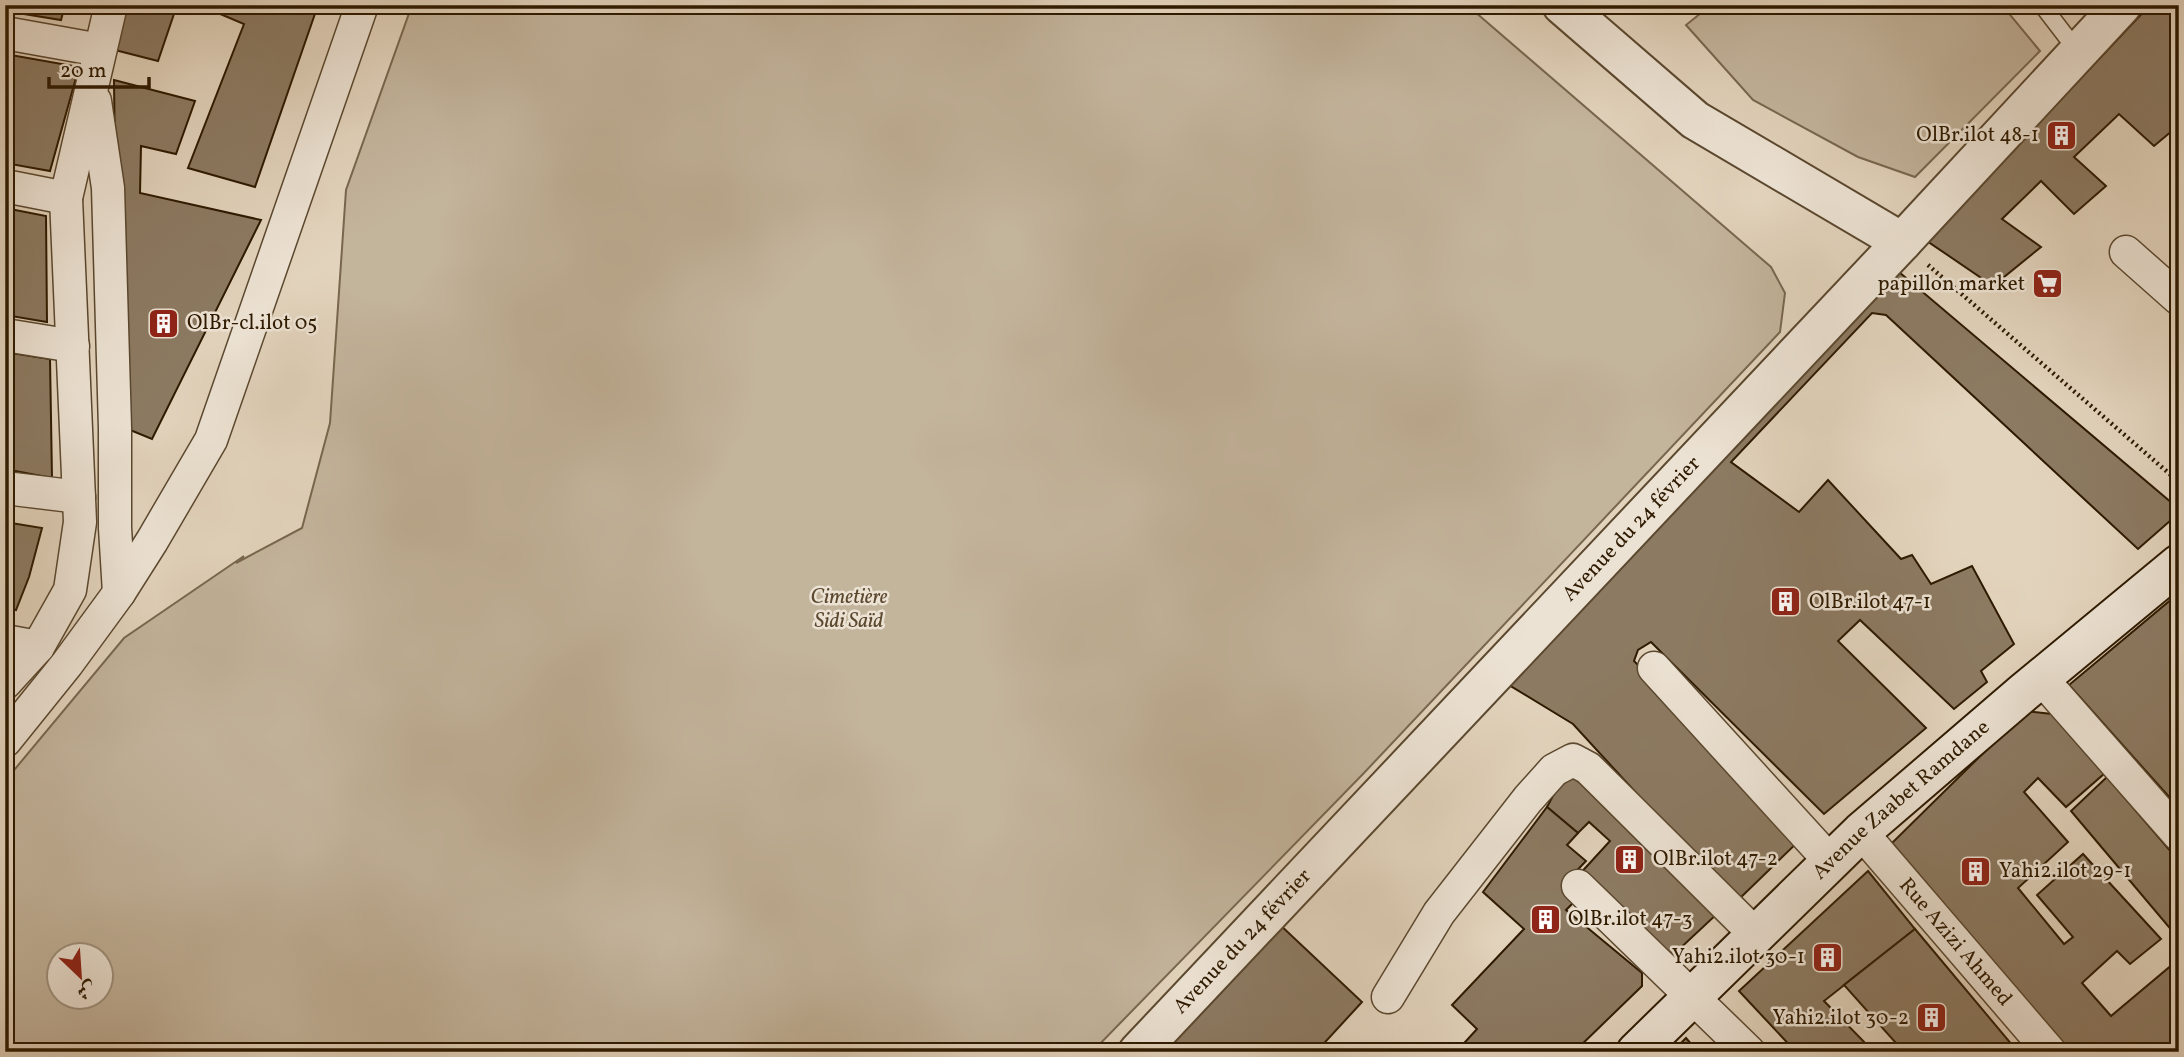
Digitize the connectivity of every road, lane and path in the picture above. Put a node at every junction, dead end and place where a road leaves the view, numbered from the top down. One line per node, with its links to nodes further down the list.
1 (111, 5): 7 (street)
2 (362, 5): 21 (street)
3 (1563, 5): 12 (street)
4 (2042, 5): 8 (lane)
5 (2122, 5): 8 (street, Avenue du 24 février)
6 (5, 33): 7 (street)
7 (100, 50): 9 (street)
8 (2078, 52): 12 (street, Avenue du 24 février)
9 (92, 83): 11 (street); 21 (street)
10 (5, 187): 11 (street)
11 (66, 198): 16 (street)
12 (1902, 242): 17 (path); 35 (street, Avenue du 24 février)
13 (2126, 252): 14 (street)
14 (2179, 299)
15 (5, 335): 16 (street)
16 (73, 346): 19 (street)
17 (2179, 482)
18 (5, 488): 19 (street)
19 (79, 497): 23 (street)
20 (2179, 564): 25 (street, Avenue Zaabet Ramdane)
21 (119, 593): 27 (street)
22 (5, 641): 23 (street)
23 (38, 647): 26 (street)
24 (1654, 668): 30 (street)
25 (2041, 678): 28 (street, Avenue Zaabet Ramdane); 29 (street)
26 (5, 683)
27 (5, 741)
28 (1861, 832): 30 (street, Avenue Zaabet Ramdane); 38 (street, Rue Azizi Ahmed)
29 (2179, 835)
30 (1830, 861): 32 (street, Avenue Zaabet Ramdane)
31 (1577, 886): 33 (street)
32 (1755, 934): 33 (street, Avenue Zaabet Ramdane); 34 (street)
33 (1692, 995): 36 (street, Avenue Zaabet Ramdane); 37 (street)
34 (1388, 998)
35 (1138, 1052)
36 (1636, 1052)
37 (1749, 1052)
38 (2050, 1052)

